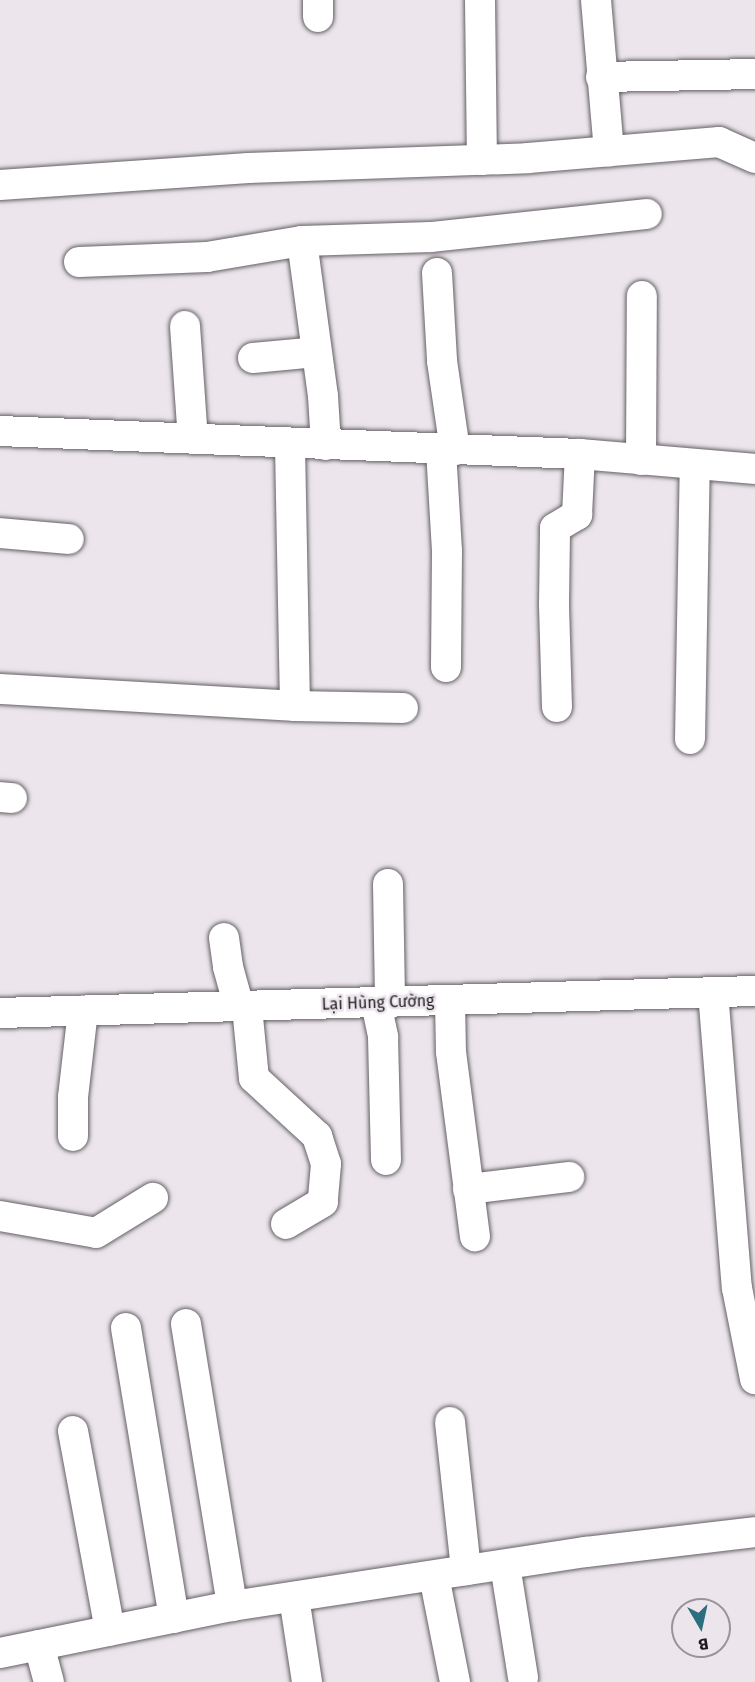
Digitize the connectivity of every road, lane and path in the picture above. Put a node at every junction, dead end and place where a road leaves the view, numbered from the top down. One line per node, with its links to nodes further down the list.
1 (480, 0): 7 (street)
2 (596, 0): 4 (street)
3 (755, 74): 4 (street)
4 (602, 77): 5 (street)
5 (609, 151): 6 (street); 7 (street)
6 (755, 158)
7 (482, 160): 8 (street)
8 (0, 184)
9 (647, 214): 10 (street)
10 (302, 241): 11 (street); 15 (street)
11 (79, 262)
12 (437, 273): 21 (street)
13 (642, 296): 23 (street)
14 (185, 326): 18 (street)
15 (316, 352): 16 (street); 20 (street)
16 (253, 358)
17 (0, 431): 18 (street)
18 (193, 440): 19 (street)
19 (290, 444): 20 (street); 30 (street)
20 (326, 445): 21 (street)
21 (448, 450): 22 (street); 28 (street)
22 (580, 454): 23 (street); 31 (street)
23 (642, 460): 24 (street)
24 (695, 464): 25 (street); 33 (street)
25 (755, 469)
26 (0, 533): 27 (street)
27 (69, 539)
28 (446, 667)
29 (0, 689): 30 (street)
30 (295, 706): 32 (street)
31 (557, 707)
32 (403, 708)
33 (690, 739)
34 (388, 884): 39 (street)
35 (224, 938): 40 (street)
36 (755, 991): 37 (street, Lại Hùng Cường)
37 (713, 992): 38 (street, Lại Hùng Cường); 53 (street)
38 (450, 1001): 39 (street, Lại Hùng Cường); 46 (street)
39 (383, 1003): 40 (street, Lại Hùng Cường); 44 (street)
40 (243, 1007): 41 (street, Lại Hùng Cường); 49 (street)
41 (83, 1011): 42 (street, Lại Hùng Cường); 43 (street)
42 (0, 1013)
43 (73, 1136)
44 (386, 1160)
45 (569, 1177): 46 (street)
46 (468, 1189): 50 (street)
47 (153, 1198): 48 (street)
48 (0, 1216)
49 (286, 1224)
50 (475, 1236)
51 (186, 1324): 61 (street)
52 (126, 1328): 62 (street)
53 (755, 1379)
54 (450, 1422): 58 (street)
55 (73, 1431): 63 (street)
56 (755, 1532): 57 (street)
57 (505, 1565): 58 (street); 66 (street)
58 (466, 1570): 59 (street)
59 (434, 1576): 60 (street); 69 (street)
60 (294, 1597): 61 (street); 68 (street)
61 (232, 1606): 62 (street)
62 (174, 1618): 63 (street)
63 (110, 1631): 64 (street)
64 (39, 1646): 65 (street); 67 (street)
65 (0, 1653)
66 (523, 1678)
67 (50, 1682)
68 (307, 1682)
69 (455, 1682)

